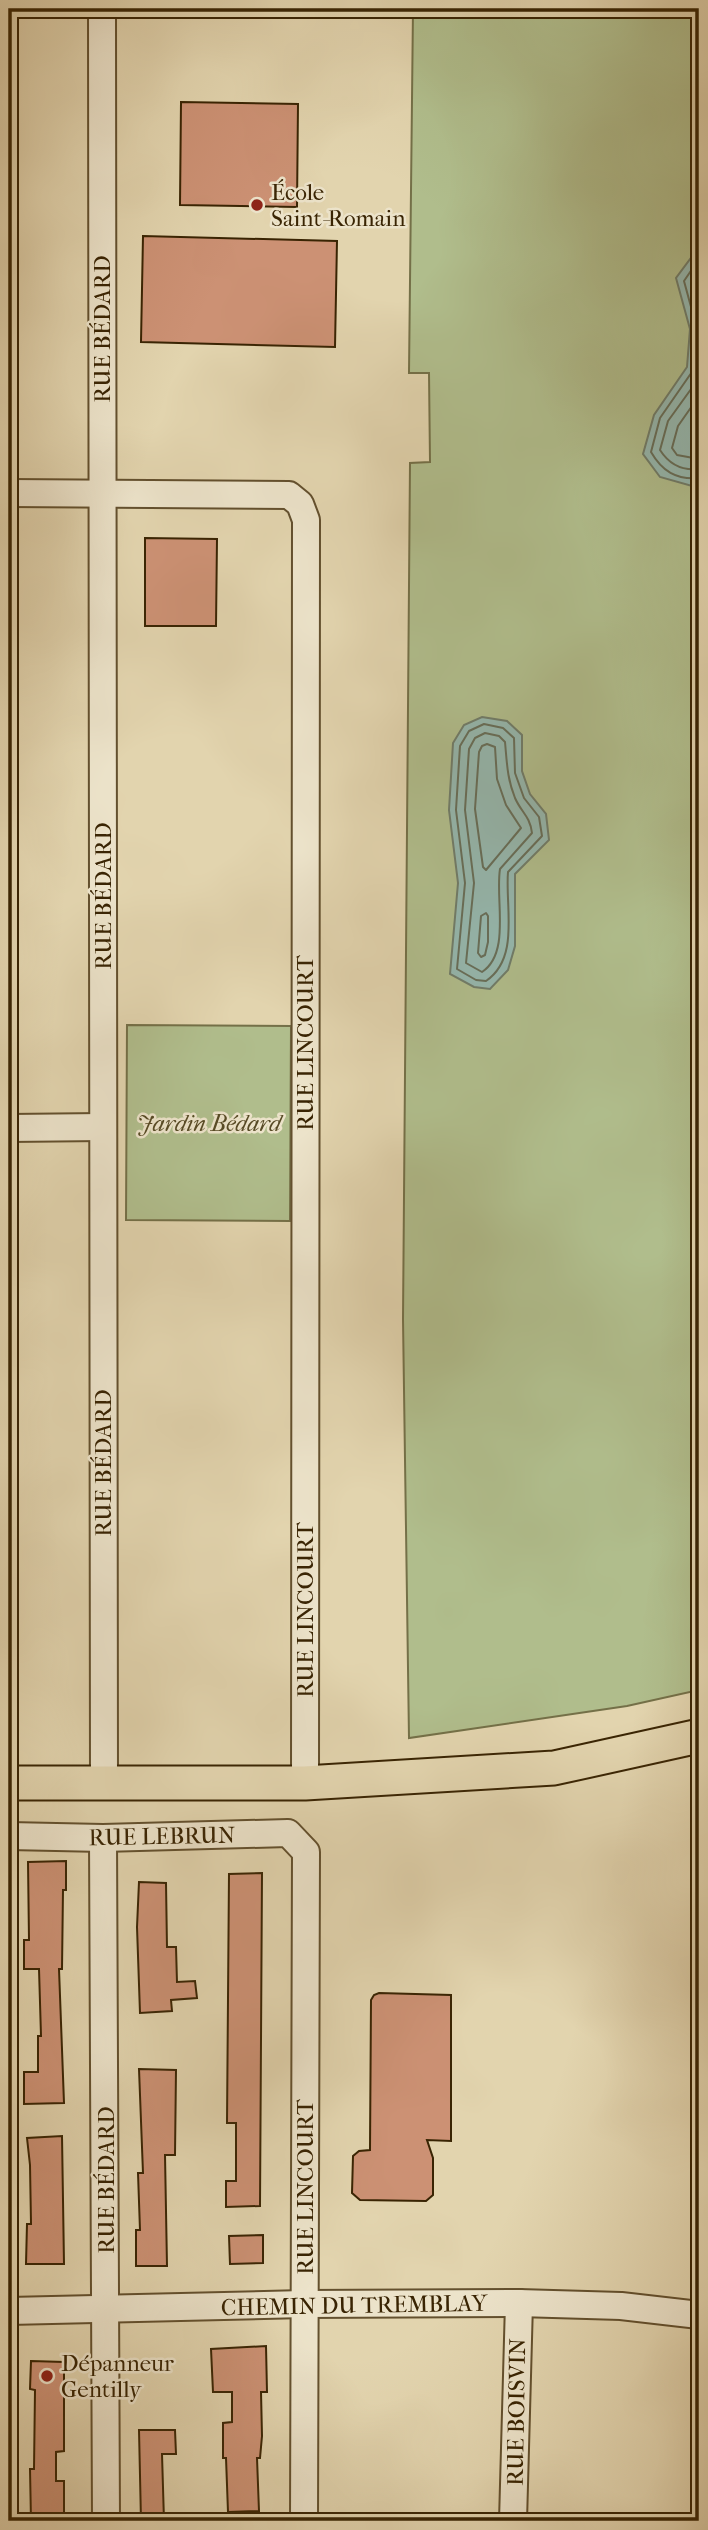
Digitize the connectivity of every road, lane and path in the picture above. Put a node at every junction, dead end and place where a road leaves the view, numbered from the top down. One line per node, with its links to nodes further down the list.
1 (102, 9): 3 (street, RUE BÉDARD)
2 (9, 494): 3 (street)
3 (102, 494): 4 (street, RUE BÉDARD); 8 (street, RUE LINCOURT)
4 (103, 1127): 5 (street); 9 (street, RUE BÉDARD)
5 (9, 1128)
6 (699, 1736): 8 (main road)
7 (9, 1783): 9 (main road)
8 (305, 1783): 9 (main road)
9 (104, 1784)
10 (9, 1836): 11 (street, RUE LEBRUN)
11 (103, 1838): 12 (street, RUE LEBRUN); 15 (street, RUE BÉDARD)
12 (306, 1852): 14 (street, RUE LINCOURT)
13 (519, 2303): 14 (street, CHEMIN DU TREMBLAY); 17 (street, CHEMIN DU TREMBLAY); 20 (street, RUE BOISVIN)
14 (304, 2304): 15 (street, CHEMIN DU TREMBLAY); 19 (street, RUE LINCOURT)
15 (107, 2309): 16 (street, CHEMIN DU TREMBLAY); 18 (street, RUE BÉDARD)
16 (9, 2311)
17 (699, 2315)
18 (106, 2521)
19 (304, 2521)
20 (513, 2521)

